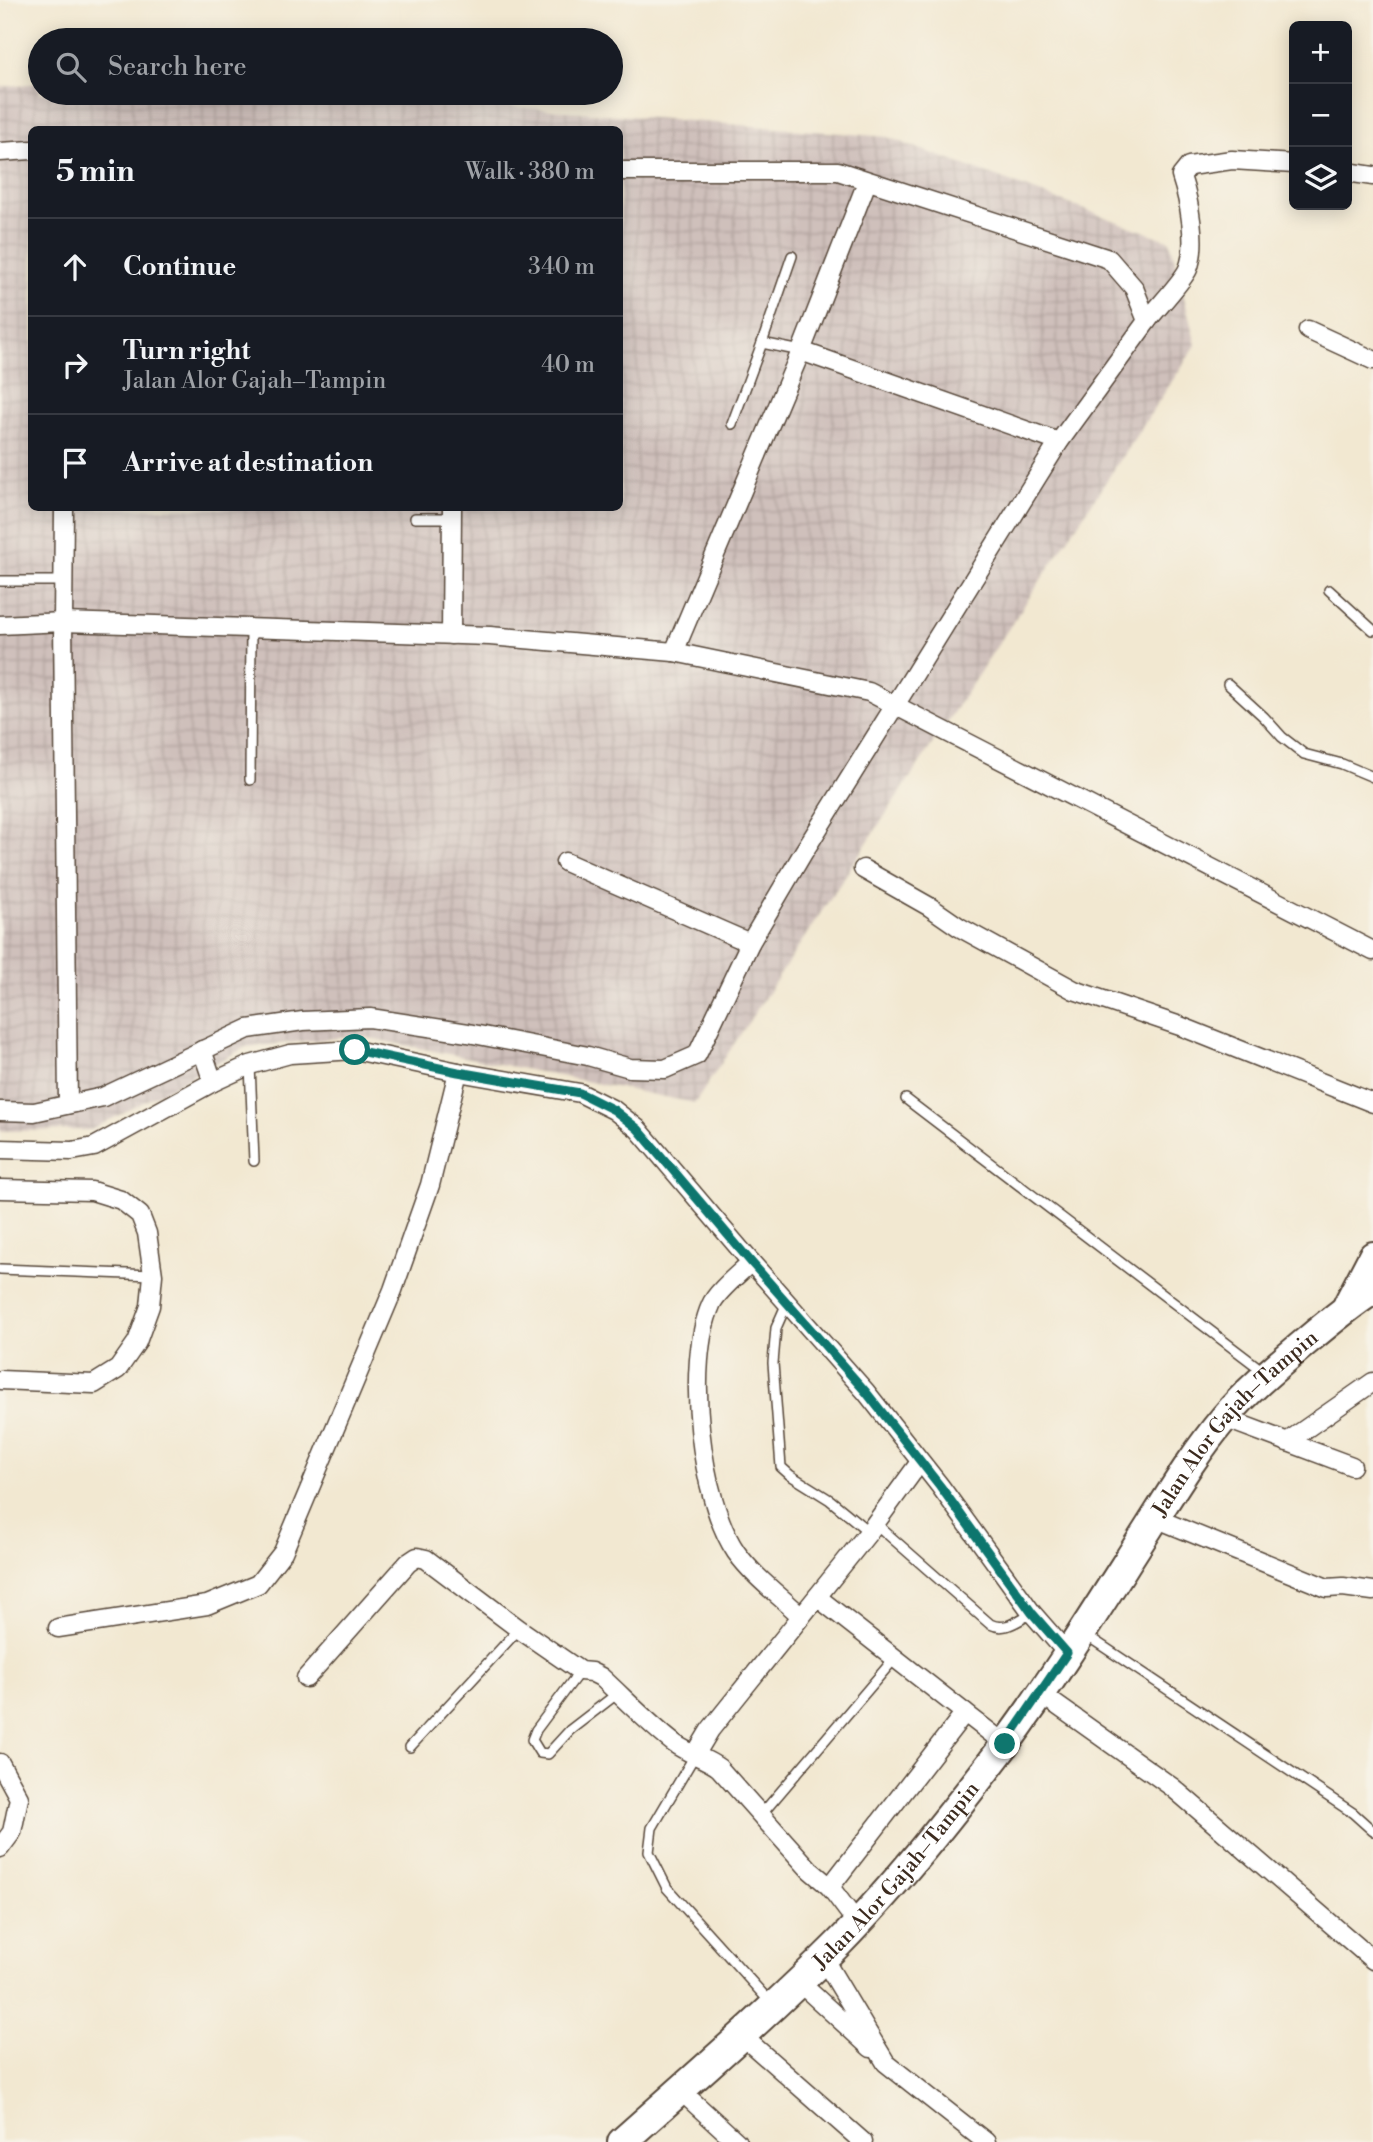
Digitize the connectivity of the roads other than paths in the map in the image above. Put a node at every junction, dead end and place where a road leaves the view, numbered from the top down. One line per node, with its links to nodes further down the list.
1 (28, 150): 2 (street)
2 (0, 152)
3 (1289, 164): 9 (street)
4 (623, 171): 7 (street)
5 (1352, 173): 6 (street)
6 (1373, 176)
7 (867, 182): 9 (street); 12 (street)
8 (792, 256): 11 (lane)
9 (1147, 321): 15 (street)
10 (1308, 330): 13 (street)
11 (762, 343): 12 (lane); 14 (lane)
12 (801, 351): 15 (street); 27 (street)
13 (1373, 360)
14 (732, 424)
15 (1059, 442): 29 (street)
16 (64, 511): 20 (street)
17 (452, 513): 18 (lane); 26 (street)
18 (415, 518)
19 (0, 581): 20 (lane)
20 (64, 581): 22 (street)
21 (1329, 590): 25 (lane)
22 (63, 622): 23 (street); 24 (street); 42 (street)
23 (0, 625)
24 (251, 628): 26 (street); 31 (lane)
25 (1373, 630)
26 (451, 635): 27 (street)
27 (674, 652): 29 (street)
28 (1228, 684): 30 (lane)
29 (896, 706): 34 (street); 35 (street)
30 (1373, 777)
31 (250, 780)
32 (565, 862): 34 (street)
33 (863, 869): 41 (street)
34 (750, 943): 36 (street)
35 (1373, 951)
36 (202, 1051): 39 (street); 42 (street)
37 (250, 1065): 38 (street); 39 (street); 45 (lane)
38 (458, 1072): 48 (street); 67 (street)
39 (213, 1082): 44 (street)
40 (906, 1099): 54 (lane)
41 (1373, 1103)
42 (68, 1104): 43 (street)
43 (0, 1111)
44 (0, 1149)
45 (254, 1161)
46 (0, 1189): 50 (street)
47 (1373, 1256): 53 (main road)
48 (751, 1262): 52 (street); 66 (street)
49 (0, 1269): 50 (lane)
50 (153, 1275): 55 (street)
51 (1373, 1290): 53 (main road, Jalan Alor Gajah–Tampin)
52 (787, 1303): 59 (street); 62 (lane)
53 (1347, 1307): 54 (main road, Jalan Alor Gajah–Tampin)
54 (1268, 1374): 57 (main road, Jalan Alor Gajah–Tampin)
55 (0, 1380)
56 (1373, 1382): 58 (street)
57 (1224, 1418): 58 (street); 61 (main road, Jalan Alor Gajah–Tampin)
58 (1287, 1442): 60 (street)
59 (920, 1462): 62 (street); 65 (street)
60 (1352, 1466)
61 (1155, 1518): 63 (street); 69 (main road, Jalan Alor Gajah–Tampin)
62 (872, 1528): 64 (street); 65 (lane)
63 (1373, 1591)
64 (817, 1597): 66 (street); 70 (street)
65 (1032, 1613): 69 (street)
66 (801, 1616): 78 (street)
67 (58, 1628)
68 (519, 1629): 71 (street); 72 (street); 77 (lane)
69 (1075, 1643): 74 (main road, Jalan Alor Gajah–Tampin); 81 (lane)
70 (894, 1659): 75 (street); 80 (lane)
71 (580, 1671): 73 (street); 73 (lane)
72 (306, 1678)
73 (619, 1693): 78 (street)
74 (1041, 1694): 76 (main road, Jalan Alor Gajah–Tampin); 86 (street)
75 (965, 1713): 76 (street); 83 (street)
76 (1005, 1744): 84 (main road, Jalan Alor Gajah–Tampin)
77 (410, 1747)
78 (695, 1755): 80 (street); 88 (lane)
79 (0, 1763): 82 (street)
80 (761, 1815): 83 (street)
81 (1373, 1830)
82 (0, 1848)
83 (830, 1887): 84 (street)
84 (858, 1923): 85 (main road, Jalan Alor Gajah–Tampin)
85 (822, 1958): 87 (main road, Jalan Alor Gajah–Tampin); 90 (street)
86 (1373, 1960)
87 (799, 1982): 88 (main road, Jalan Alor Gajah–Tampin); 90 (street)
88 (773, 2005): 89 (main road, Jalan Alor Gajah–Tampin)
89 (741, 2035): 91 (main road, Jalan Alor Gajah–Tampin); 94 (street)
90 (886, 2063): 95 (street)
91 (680, 2090): 92 (main road, Jalan Alor Gajah–Tampin); 93 (street)
92 (622, 2142)
93 (737, 2142)
94 (863, 2142)
95 (986, 2142)

